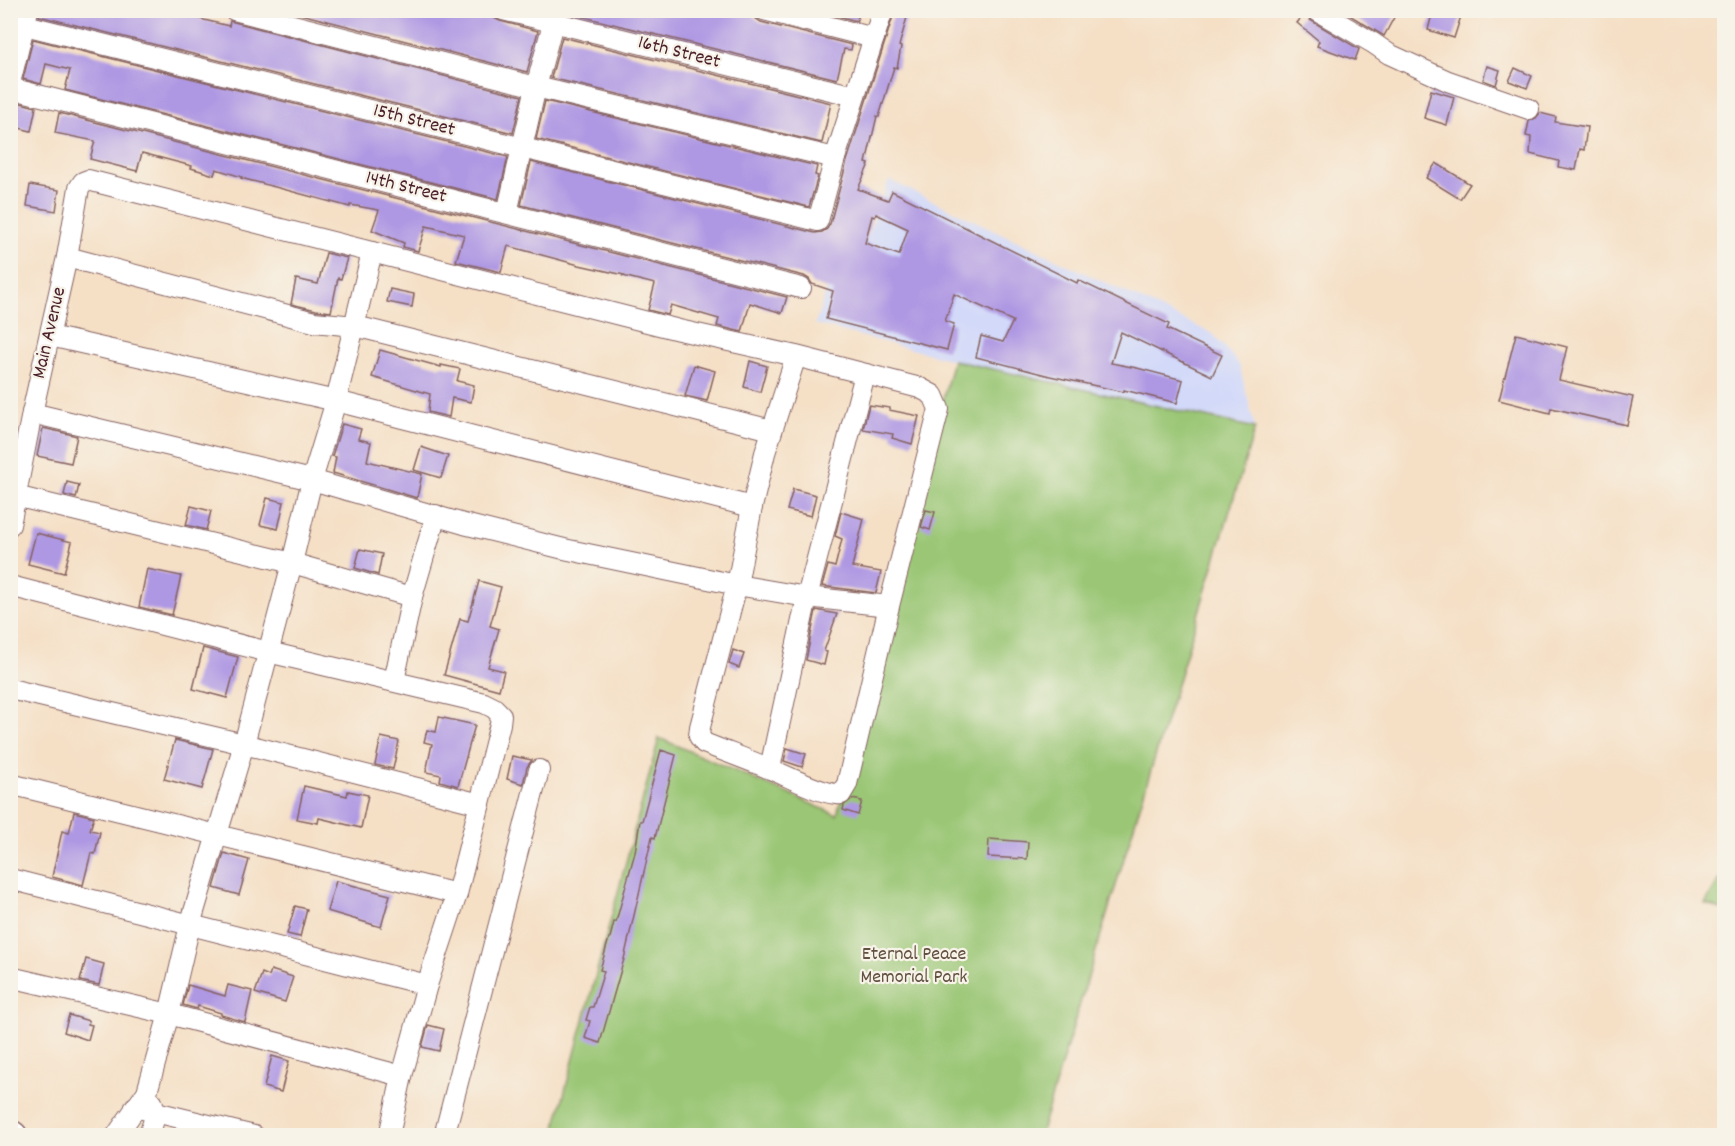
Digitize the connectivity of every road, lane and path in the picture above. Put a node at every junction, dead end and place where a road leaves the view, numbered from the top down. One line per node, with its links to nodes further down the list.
1 (234, 10): 10 (street)
2 (503, 10): 6 (street, 16th Street)
3 (765, 10): 8 (street)
4 (883, 10): 8 (street)
5 (1316, 10): 13 (street)
6 (555, 17): 10 (street); 12 (street, 16th Street)
7 (21, 20): 9 (street); 14 (street, 15th Street)
8 (874, 38): 12 (street)
9 (10, 83)
10 (536, 87): 14 (street); 15 (street)
11 (10, 88): 16 (street, 14th Street)
12 (855, 96): 15 (street)
13 (1529, 109)
14 (521, 148): 15 (street, 15th Street); 16 (street)
15 (835, 158)
16 (507, 213): 19 (street, 14th Street)
17 (372, 252): 18 (street, Main Avenue); 20 (street); 22 (street)
18 (67, 257): 20 (street); 21 (street, Main Avenue)
19 (801, 288)
20 (355, 326): 24 (street); 26 (street)
21 (50, 336): 24 (street); 25 (street, Main Avenue)
22 (796, 356): 23 (street); 26 (street)
23 (865, 374): 36 (street); 37 (street)
24 (336, 401): 27 (street); 29 (street)
25 (32, 413): 27 (street); 28 (street, Main Avenue)
26 (772, 430): 29 (street)
27 (312, 480): 30 (street); 32 (street)
28 (15, 496): 31 (street, Main Avenue); 32 (street)
29 (752, 507): 33 (street)
30 (436, 515): 33 (street); 35 (street)
31 (10, 525)
32 (292, 563): 35 (street); 38 (street)
33 (737, 585): 36 (street); 42 (street)
34 (10, 586): 38 (street)
35 (412, 597): 39 (street)
36 (807, 597): 37 (street); 42 (street)
37 (889, 606): 42 (street)
38 (268, 652): 39 (street); 41 (street)
39 (394, 681): 45 (street)
40 (10, 689): 41 (street)
41 (244, 744): 45 (street); 46 (street)
42 (770, 768)
43 (539, 770): 60 (street)
44 (10, 784): 46 (street)
45 (480, 804): 48 (street)
46 (217, 835): 48 (street); 49 (street)
47 (10, 879): 49 (street)
48 (457, 894): 51 (street)
49 (190, 925): 51 (street); 52 (street)
50 (10, 977): 52 (street)
51 (427, 985): 53 (street)
52 (169, 1014): 53 (street); 54 (street)
53 (402, 1076): 59 (street)
54 (141, 1099): 55 (street); 56 (street)
55 (156, 1113): 57 (street); 58 (street)
56 (116, 1136)
57 (148, 1136)
58 (255, 1136)
59 (389, 1136)
60 (444, 1136)

